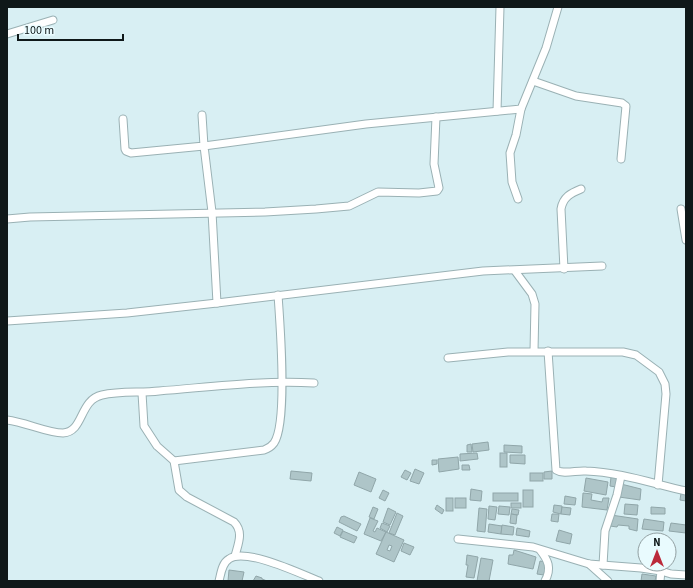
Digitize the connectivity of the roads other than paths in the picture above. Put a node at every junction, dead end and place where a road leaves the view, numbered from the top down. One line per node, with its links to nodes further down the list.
1 (500, 7): 7 (street)
2 (558, 7): 5 (street)
3 (53, 20): 4 (street)
4 (7, 34)
5 (533, 81): 6 (street); 12 (street)
6 (521, 109): 7 (street); 14 (street)
7 (497, 111): 9 (street)
8 (202, 115): 11 (street)
9 (436, 117): 11 (street); 16 (street)
10 (123, 119): 11 (street)
11 (204, 146): 16 (street)
12 (621, 159)
13 (581, 189): 20 (street)
14 (518, 199)
15 (681, 209): 18 (street)
16 (212, 212): 17 (street); 23 (street)
17 (7, 219)
18 (686, 240)
19 (602, 266): 20 (street)
20 (564, 269): 21 (street)
21 (515, 271): 22 (street); 25 (street)
22 (278, 295): 23 (street); 28 (street)
23 (217, 303): 24 (street)
24 (7, 321)
25 (534, 351): 26 (street); 27 (street)
26 (548, 351): 33 (street); 34 (street)
27 (448, 358)
28 (281, 381): 29 (street); 30 (street); 32 (street)
29 (314, 382)
30 (142, 393): 31 (street); 32 (street)
31 (7, 420)
32 (174, 461): 38 (street)
33 (620, 476): 34 (street); 40 (street)
34 (658, 485): 35 (street)
35 (686, 491)
36 (458, 539): 37 (street)
37 (540, 550): 39 (street); 46 (street)
38 (235, 556): 44 (street); 45 (street)
39 (589, 564): 40 (street); 47 (street)
40 (603, 565): 41 (street)
41 (637, 569)
42 (664, 572): 43 (street)
43 (686, 575)
44 (219, 581)
45 (319, 581)
46 (545, 581)
47 (608, 581)

